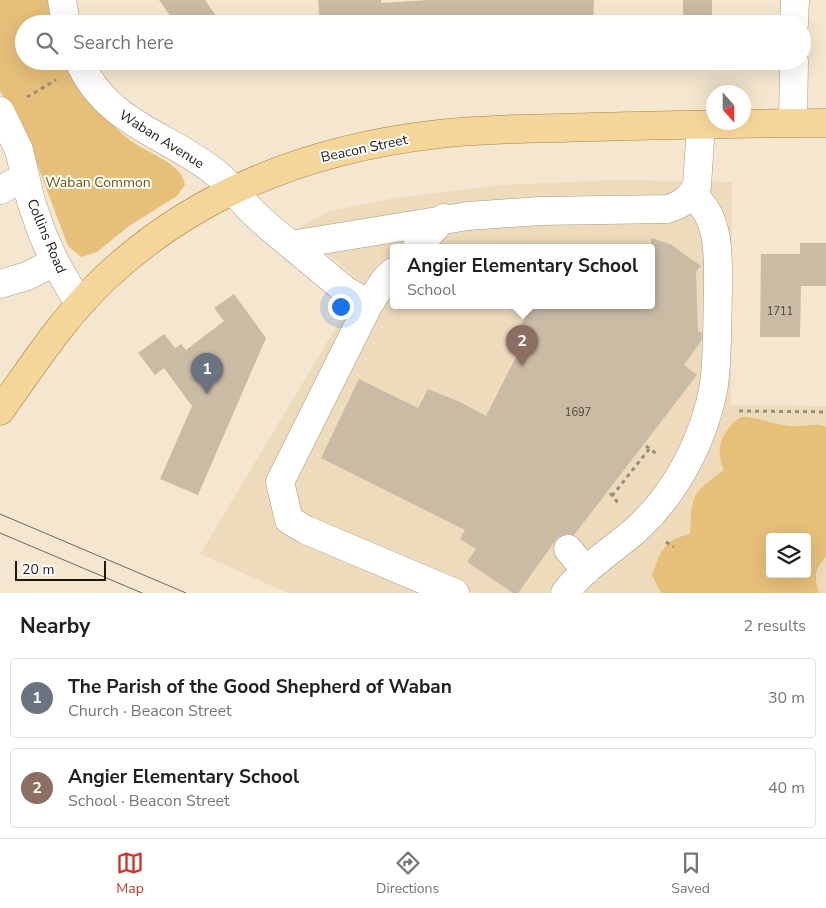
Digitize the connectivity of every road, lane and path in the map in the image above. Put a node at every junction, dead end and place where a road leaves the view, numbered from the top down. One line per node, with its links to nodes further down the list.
1 (62, 0): 3 (street)
2 (795, 0): 4 (street)
3 (64, 15)
4 (794, 15)
5 (84, 70): 13 (street, Waban Avenue)
6 (794, 70): 9 (street)
7 (57, 80): 8 (path)
8 (12, 105): 12 (street, Collins Road)
9 (793, 123): 10 (main road, Beacon Street); 11 (main road, Beacon Street)
10 (826, 123)
11 (701, 125): 13 (main road, Beacon Street); 15 (street)
12 (25, 177): 14 (street); 19 (street, Collins Road)
13 (233, 188): 18 (street, Waban Avenue); 22 (main road, Beacon Street)
14 (0, 190)
15 (692, 195): 16 (street); 24 (street)
16 (444, 218): 17 (street); 18 (street)
17 (420, 244)
18 (291, 245): 23 (street, Waban Avenue)
19 (55, 262): 21 (street); 22 (street, Collins Road)
20 (390, 275): 23 (street)
21 (0, 284)
22 (79, 304): 25 (main road, Beacon Street)
23 (369, 304): 31 (street)
24 (710, 401): 26 (path); 30 (street)
25 (0, 411)
26 (826, 412)
27 (650, 448): 28 (path)
28 (612, 496)
29 (568, 549): 30 (street)
30 (586, 572): 32 (street)
31 (456, 593)
32 (566, 593)

